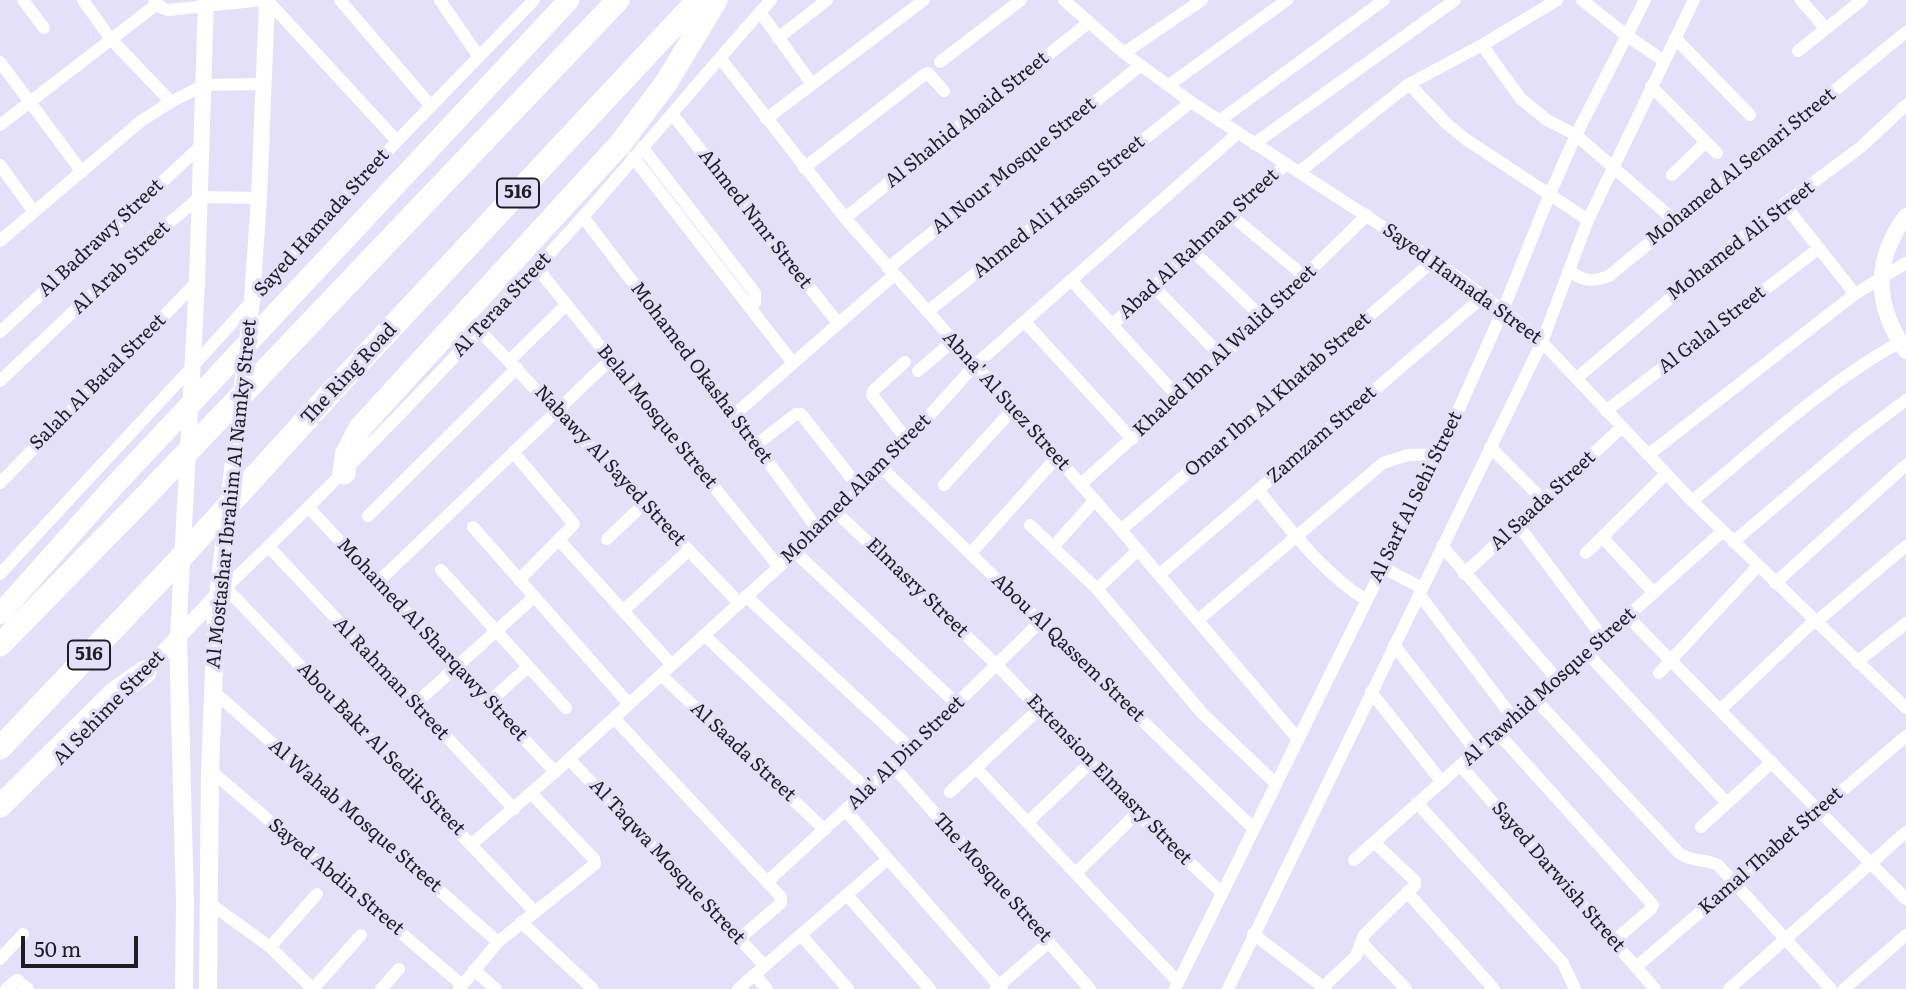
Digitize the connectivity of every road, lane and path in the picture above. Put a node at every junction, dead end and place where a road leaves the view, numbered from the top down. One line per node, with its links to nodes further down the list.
1 (23, 0): 31 (street)
2 (83, 0): 35 (street)
3 (266, 0): 27 (street); 47 (street, Al Mostashar Ibrahim Al Namky Street); 66 (street)
4 (340, 0): 58 (street)
5 (440, 0): 41 (street)
6 (534, 0): 41 (street, Sayed Hamada Street)
7 (569, 0): 198 (highway)
8 (618, 0): 208 (highway)
9 (698, 0): 237 (highway, The Ring Road / 516)
10 (716, 0): 146 (highway)
11 (771, 0): 29 (street, Al Teraa Street)
12 (827, 0): 36 (street)
13 (924, 0): 48 (street)
14 (1021, 0): 45 (street)
15 (1202, 0): 40 (street)
16 (1287, 0): 50 (street)
17 (1384, 0): 62 (street)
18 (1455, 0): 68 (street)
19 (1556, 0): 38 (street)
20 (1582, 0): 34 (street)
21 (1644, 0): 34 (street, Al Sarf Al Sehi Street)
22 (1703, 0): 28 (street)
23 (1801, 0): 32 (street)
24 (1862, 0): 32 (street)
25 (155, 2): 27 (street); 35 (street)
26 (1072, 2): 30 (street, Sayed Hamada Street)
27 (206, 4): 51 (street, Al Mostashar Ibrahim Al Namky Street)
28 (1692, 5): 37 (street)
29 (760, 12): 36 (street); 42 (street, Al Teraa Street)
30 (1088, 23): 40 (street, Sayed Hamada Street); 88 (street, Al Shahid Abaid Street)
31 (44, 28)
32 (1826, 29): 39 (street)
33 (1906, 32): 90 (street, Mohamed Al Senari Street)
34 (1626, 35): 43 (street); 65 (street, Al Sarf Al Sehi Street)
35 (110, 38): 54 (street); 55 (street)
36 (778, 38): 48 (street)
37 (1675, 38): 43 (street); 60 (street)
38 (1482, 45): 49 (street); 65 (street)
39 (1798, 51)
40 (1124, 52): 46 (street, Sayed Hamada Street)
41 (479, 57): 58 (street, Sayed Hamada Street)
42 (720, 58): 59 (street, Al Teraa Street); 61 (street, Abna' Al Suez Street)
43 (1664, 61): 52 (street)
44 (0, 62): 54 (street)
45 (940, 62)
46 (1140, 65): 50 (street, Sayed Hamada Street); 97 (street, Al Nour Mosque Street)
47 (263, 84): 51 (street); 81 (street, Al Mostashar Ibrahim Al Namky Street)
48 (812, 84): 61 (street)
49 (1409, 84): 77 (street); 79 (street)
50 (1169, 85): 56 (street, Sayed Hamada Street)
51 (204, 86): 55 (street); 69 (street, Al Mostashar Ibrahim Al Namky Street)
52 (1651, 86): 67 (street); 74 (street)
53 (944, 92): 75 (street)
54 (29, 101): 63 (street); 76 (street)
55 (171, 102): 76 (street)
56 (1191, 102): 62 (street, Sayed Hamada Street); 109 (street, Ahmed Ali Hassn Street)
57 (1906, 105): 82 (street, Mohamed Ali Street)
58 (431, 106): 66 (street, Sayed Hamada Street)
59 (672, 114): 70 (street, Al Teraa Street); 112 (street, Ahmed Nmr Street)
60 (1750, 115)
61 (766, 119): 75 (street, Abna' Al Suez Street)
62 (1219, 121): 64 (street, Sayed Hamada Street)
63 (0, 125)
64 (1238, 133): 68 (street, Sayed Hamada Street); 101 (street, Mohamed Alam Street)
65 (1576, 135): 74 (street); 79 (street, Al Sarf Al Sehi Street)
66 (397, 141): 106 (street, Sayed Hamada Street)
67 (1706, 142): 71 (street); 78 (street)
68 (1255, 144): 72 (street, Sayed Hamada Street)
69 (202, 145): 80 (street, Al Mostashar Ibrahim Al Namky Street); 115 (street, Al Badrawy Street)
70 (638, 152): 87 (street, Al Teraa Street); 122 (street)
71 (1717, 153)
72 (1286, 164): 77 (street, Sayed Hamada Street); 85 (street, Abad Al Rahman Street)
73 (0, 165): 83 (street)
74 (1614, 165): 89 (street); 90 (street)
75 (804, 168): 88 (street, Abna' Al Suez Street)
76 (82, 172): 83 (street)
77 (1299, 172): 84 (street, Sayed Hamada Street)
78 (1672, 175)
79 (1549, 196): 89 (street); 108 (street, Al Sarf Al Sehi Street)
80 (200, 197): 81 (street); 102 (street, Al Mostashar Ibrahim Al Namky Street); 128 (street, Al Arab Street)
81 (259, 198): 106 (street, Al Mostashar Ibrahim Al Namky Street)
82 (1784, 204): 92 (street); 127 (street, Mohamed Ali Street)
83 (34, 212): 91 (street)
84 (1367, 215): 94 (street, Sayed Hamada Street); 99 (street, Khaled Ibn Al Walid Street)
85 (1232, 216): 93 (street, Abad Al Rahman Street); 99 (street)
86 (1906, 216): 100 (street)
87 (583, 217): 96 (street, Al Teraa Street); 134 (street, Mohamed Okasha Street)
88 (845, 218): 97 (street, Abna' Al Suez Street)
89 (1588, 220): 98 (street)
90 (1675, 221): 98 (street, Mohamed Al Senari Street)
91 (0, 241)
92 (1818, 249): 104 (street); 133 (street, Al Galal Street)
93 (1193, 251): 103 (street, Abad Al Rahman Street); 110 (street)
94 (1434, 260): 105 (street, Sayed Hamada Street); 164 (street, Omar Ibn Al Khatab Street)
95 (1906, 263): 100 (street)
96 (537, 268): 107 (street, Belal Mosque Street); 114 (street, Al Teraa Street)
97 (891, 271): 109 (street, Abna' Al Suez Street); 112 (street, Al Nour Mosque Street)
98 (1570, 271): 117 (street)
99 (1304, 276): 110 (street, Khaled Ibn Al Walid Street)
100 (1881, 276): 104 (street); 118 (street)
101 (1071, 280): 111 (street, Mohamed Alam Street); 113 (street)
102 (197, 282): 125 (street, Al Mostashar Ibrahim Al Namky Street); 148 (street, Salah Al Batal Street)
103 (1154, 287): 113 (street, Abad Al Rahman Street); 119 (street)
104 (1855, 294): 142 (street)
105 (1484, 296): 108 (street, Sayed Hamada Street); 152 (street, Zamzam Street)
106 (252, 300): 125 (street, Sayed Hamada Street); 192 (street, Al Mostashar Ibrahim Al Namky Street)
107 (566, 305): 120 (street, Belal Mosque Street); 123 (street)
108 (1503, 310): 117 (street, Sayed Hamada Street); 141 (street, Al Sarf Al Sehi Street)
109 (927, 312): 116 (street, Abna' Al Suez Street)
110 (1262, 317): 119 (street, Khaled Ibn Al Walid Street)
111 (1025, 321): 124 (street, Mohamed Alam Street); 136 (street)
112 (838, 323): 122 (street, Al Nour Mosque Street)
113 (1112, 325): 129 (street)
114 (480, 331): 123 (street, Nabawy Al Sayed Street); 146 (street, Al Teraa Street)
115 (0, 332)
116 (953, 341): 124 (street, Abna' Al Suez Street); 126 (street)
117 (1542, 342): 127 (street, Sayed Hamada Street); 139 (street)
118 (1903, 346): 155 (street)
119 (1222, 357): 129 (street, Khaled Ibn Al Walid Street)
120 (611, 359): 132 (street); 180 (street, Belal Mosque Street)
121 (905, 362): 137 (street)
122 (793, 363): 134 (street, Al Nour Mosque Street)
123 (514, 364): 132 (street, Nabawy Al Sayed Street); 159 (street)
124 (975, 365): 131 (street, Abna' Al Suez Street); 137 (street, Mohamed Alam Street)
125 (193, 366): 184 (street, Sayed Hamada Street); 206 (street, Al Mostashar Ibrahim Al Namky Street)
126 (918, 371)
127 (1577, 379): 133 (street, Sayed Hamada Street)
128 (0, 381)
129 (1178, 398): 136 (street, Khaled Ibn Al Walid Street)
130 (1906, 400): 170 (street)
131 (1013, 409): 143 (street, Abna' Al Suez Street); 150 (street)
132 (557, 410): 140 (street); 156 (street, Nabawy Al Sayed Street)
133 (1606, 411): 135 (street, Sayed Hamada Street)
134 (734, 415): 138 (street, Mohamed Okasha Street)
135 (1622, 428): 142 (street, Sayed Hamada Street); 154 (street, Al Saada Street)
136 (1132, 439): 149 (street, Khaled Ibn Al Walid Street)
137 (907, 440): 145 (street, Mohamed Alam Street)
138 (756, 445): 151 (street); 163 (street, Mohamed Okasha Street)
139 (1490, 447): 154 (street); 173 (street)
140 (513, 452): 169 (street); 188 (street)
141 (1439, 454): 166 (street); 182 (street, Al Sarf Al Sehi Street)
142 (1648, 455): 147 (street, Sayed Hamada Street)
143 (1057, 457): 149 (street, Abna' Al Suez Street); 178 (street)
144 (1906, 465): 189 (street)
145 (882, 468): 151 (street, Mohamed Alam Street); 178 (street, Abou Al Qassem Street)
146 (344, 473): 157 (street, Al Teraa Street)
147 (1667, 474): 155 (street, Sayed Hamada Street); 167 (street)
148 (0, 482)
149 (1081, 484): 153 (street, Abna' Al Suez Street)
150 (944, 485)
151 (860, 489): 158 (street, Mohamed Alam Street)
152 (1258, 490): 166 (street); 186 (street, Zamzam Street)
153 (1095, 500): 164 (street, Abna' Al Suez Street); 172 (street)
154 (1544, 500): 160 (street, Al Saada Street)
155 (1692, 501): 165 (street, Sayed Hamada Street)
156 (645, 503): 168 (street); 175 (street, Nabawy Al Sayed Street)
157 (309, 508): 174 (street, Al Teraa Street); 188 (street, Mohamed Al Sharqawy Street)
158 (836, 512): 163 (street, Mohamed Alam Street); 214 (street, Elmasry Street)
159 (368, 516)
160 (1518, 524): 185 (street, Al Saada Street); 207 (street)
161 (1030, 525): 172 (street)
162 (473, 527): 187 (street)
163 (818, 530): 177 (street, Mohamed Alam Street)
164 (1121, 530): 176 (street, Abna' Al Suez Street)
165 (1723, 531): 170 (street, Sayed Hamada Street); 193 (street, Al Tawhid Mosque Street)
166 (1297, 536): 196 (street); 200 (street)
167 (1602, 537): 179 (street); 193 (street)
168 (607, 539)
169 (559, 540): 187 (street); 197 (street)
170 (1734, 542): 181 (street, Sayed Hamada Street)
171 (1906, 546): 202 (street)
172 (1054, 547): 190 (street)
173 (1442, 547): 185 (street); 191 (street)
174 (270, 548): 192 (street, Al Teraa Street); 225 (street, Al Rahman Street)
175 (689, 550): 195 (street, Nabawy Al Sayed Street); 197 (street)
176 (1138, 550): 186 (street, Abna' Al Suez Street); 190 (street)
177 (795, 552): 180 (street, Mohamed Alam Street); 227 (street)
178 (971, 553): 201 (street, Abou Al Qassem Street)
179 (1586, 553)
180 (778, 566): 195 (street, Mohamed Alam Street)
181 (1758, 566): 189 (street, Sayed Hamada Street); 211 (street)
182 (1382, 567): 191 (street); 196 (street, Al Sarf Al Sehi Street)
183 (441, 570): 204 (street)
184 (0, 574)
185 (1464, 574): 220 (street)
186 (1160, 575): 200 (street, Abna' Al Suez Street)
187 (519, 580): 194 (street)
188 (378, 582): 215 (street, Mohamed Al Sharqawy Street)
189 (1775, 583): 202 (street, Sayed Hamada Street)
190 (1097, 589): 249 (street)
191 (1421, 591): 209 (street); 233 (street)
192 (222, 592): 206 (street, Al Sehime Street); 221 (main road, Al Mostashar Ibrahim Al Namky Street); 267 (street, Abou Bakr Al Sedik Street)
193 (1654, 593): 199 (street, Al Tawhid Mosque Street)
194 (534, 597): 204 (street); 226 (street)
195 (743, 599): 205 (street, Mohamed Alam Street); 238 (street, Nabawy Al Sayed Street)
196 (1366, 600): 236 (street, Al Sarf Al Sehi Street)
197 (623, 611): 213 (street)
198 (0, 614)
199 (1627, 616): 207 (street, Al Tawhid Mosque Street); 211 (street)
200 (1198, 620): 236 (street, Abna' Al Suez Street)
201 (1041, 621): 214 (street, Ala' Al Din Street); 263 (street, Abou Al Qassem Street)
202 (1815, 621): 212 (street, Sayed Hamada Street); 231 (street)
203 (1906, 622): 212 (street)
204 (496, 631): 215 (street); 216 (street)
205 (704, 635): 213 (street, Mohamed Alam Street); 250 (street)
206 (178, 637): 217 (street, Al Sehime Street); 279 (main road, Al Mostashar Ibrahim Al Namky Street)
207 (1603, 638): 210 (street, Al Tawhid Mosque Street)
208 (0, 645)
209 (1394, 645): 222 (street); 239 (street)
210 (1587, 653): 220 (street, Al Tawhid Mosque Street); 254 (street)
211 (1671, 660): 218 (street); 231 (street)
212 (1857, 662): 228 (street, Sayed Hamada Street)
213 (672, 665): 219 (street, Mohamed Alam Street)
214 (997, 665): 227 (street, Ala' Al Din Street); 230 (street, Extension Elmasry Street)
215 (457, 666): 224 (street, Mohamed Al Sharqawy Street); 225 (street)
216 (528, 667): 224 (street); 229 (street)
217 (145, 672): 255 (highway); 260 (street, Al Sehime Street)
218 (1659, 673)
219 (660, 675): 226 (street, Mohamed Alam Street); 264 (street, Al Saada Street)
220 (1557, 679): 223 (street, Al Tawhid Mosque Street)
221 (212, 690): 246 (main road, Al Mostashar Ibrahim Al Namky Street); 291 (street, Al Wahab Mosque Street)
222 (1371, 692): 248 (street); 285 (street)
223 (1535, 699): 233 (street, Al Tawhid Mosque Street); 273 (street)
224 (490, 701): 247 (street, Mohamed Al Sharqawy Street)
225 (415, 704): 256 (street, Al Rahman Street)
226 (629, 704): 232 (street, Mohamed Alam Street)
227 (957, 704): 238 (street, Ala' Al Din Street)
228 (1905, 707)
229 (566, 708)
230 (1039, 709): 242 (street, Extension Elmasry Street); 245 (street)
231 (1720, 710): 241 (street)
232 (614, 718): 240 (street, Mohamed Alam Street); 272 (street)
233 (1513, 718): 234 (street, Al Tawhid Mosque Street)
234 (1497, 732): 239 (street, Al Tawhid Mosque Street); 290 (street)
235 (1906, 736): 257 (street, Kamal Thabet Street)
236 (1298, 739): 249 (street, Al Sarf Al Sehi Street)
237 (0, 748)
238 (911, 749): 244 (street, Ala' Al Din Street)
239 (1476, 751): 243 (street, Al Tawhid Mosque Street)
240 (569, 759): 247 (street, Mohamed Alam Street); 288 (street, Al Taqwa Mosque Street)
241 (1772, 762): 254 (street); 257 (street)
242 (1090, 763): 259 (street, Extension Elmasry Street); 261 (street)
243 (1460, 765): 248 (street, Al Tawhid Mosque Street); 290 (street, Sayed Darwish Street)
244 (893, 766): 250 (street, Ala' Al Din Street); 292 (street, The Mosque Street)
245 (976, 768): 251 (street); 261 (street)
246 (210, 770): 280 (main road, Al Mostashar Ibrahim Al Namky Street); 302 (street, Sayed Abdin Street)
247 (555, 772): 252 (street, Mohamed Alam Street)
248 (1442, 782): 253 (street, Al Tawhid Mosque Street)
249 (1276, 784): 263 (street, Al Sarf Al Sehi Street)
250 (868, 790): 258 (street, Ala' Al Din Street)
251 (950, 792)
252 (531, 793): 256 (street, Mohamed Alam Street); 281 (street)
253 (1418, 803): 266 (street, Al Tawhid Mosque Street); 320 (street)
254 (1727, 803): 262 (street)
255 (0, 806)
256 (514, 809): 267 (street, Mohamed Alam Street)
257 (1819, 810): 270 (street); 273 (street, Kamal Thabet Street)
258 (846, 811): 264 (street, Ala' Al Din Street); 268 (street)
259 (1137, 813): 271 (street); 275 (street, Extension Elmasry Street)
260 (0, 820)
261 (1028, 822): 271 (street)
262 (1701, 827)
263 (1254, 829): 275 (street, Al Sarf Al Sehi Street)
264 (825, 830): 272 (street, Ala' Al Din Street)
265 (1906, 832): 270 (street)
266 (1374, 842): 269 (street, Al Tawhid Mosque Street); 274 (street)
267 (472, 844): 281 (street, Abou Bakr Al Sedik Street)
268 (888, 859): 277 (street); 303 (street)
269 (1354, 860)
270 (1871, 863): 278 (street); 289 (street)
271 (1076, 873): 301 (street)
272 (768, 881): 288 (street)
273 (1735, 882): 289 (street); 296 (street, Kamal Thabet Street)
274 (1408, 892): 293 (street); 319 (street)
275 (1222, 893): 301 (street, Al Sarf Al Sehi Street)
276 (317, 894): 294 (street)
277 (848, 895): 287 (street); 315 (street)
278 (1906, 899)
279 (185, 901): 280 (main road); 306 (main road, Al Mostashar Ibrahim Al Namky Street)
280 (208, 902): 294 (street); 307 (main road, Al Mostashar Ibrahim Al Namky Street)
281 (535, 912): 282 (street)
282 (520, 922): 291 (street); 311 (street)
283 (23, 934): 295 (street)
284 (361, 934): 308 (street)
285 (1254, 934): 304 (street); 317 (street)
286 (1906, 934): 324 (street)
287 (801, 935): 299 (street); 314 (street)
288 (740, 939): 299 (street, Al Taqwa Mosque Street)
289 (1785, 939): 322 (street); 323 (street)
290 (1615, 940): 296 (street, Sayed Darwish Street)
291 (498, 942): 298 (street)
292 (1049, 942): 303 (street); 316 (street, The Mosque Street)
293 (1361, 942): 304 (street); 318 (street)
294 (270, 947): 308 (street)
295 (0, 959)
296 (1636, 967): 321 (street, Sayed Darwish Street)
297 (399, 969): 309 (street)
298 (474, 970): 302 (street); 310 (street)
299 (760, 970): 312 (street); 313 (street, Al Taqwa Mosque Street)
300 (5, 984): 305 (street)
301 (1177, 985)
302 (461, 987)
303 (998, 988)
304 (1324, 988)
305 (28, 989)
306 (184, 989)
307 (208, 989)
308 (313, 989)
309 (380, 989)
310 (496, 989)
311 (593, 989)
312 (738, 989)
313 (767, 989)
314 (848, 989)
315 (930, 989)
316 (1090, 989)
317 (1228, 989)
318 (1406, 989)
319 (1494, 989)
320 (1575, 989)
321 (1656, 989)
322 (1729, 989)
323 (1831, 989)
324 (1844, 989)

